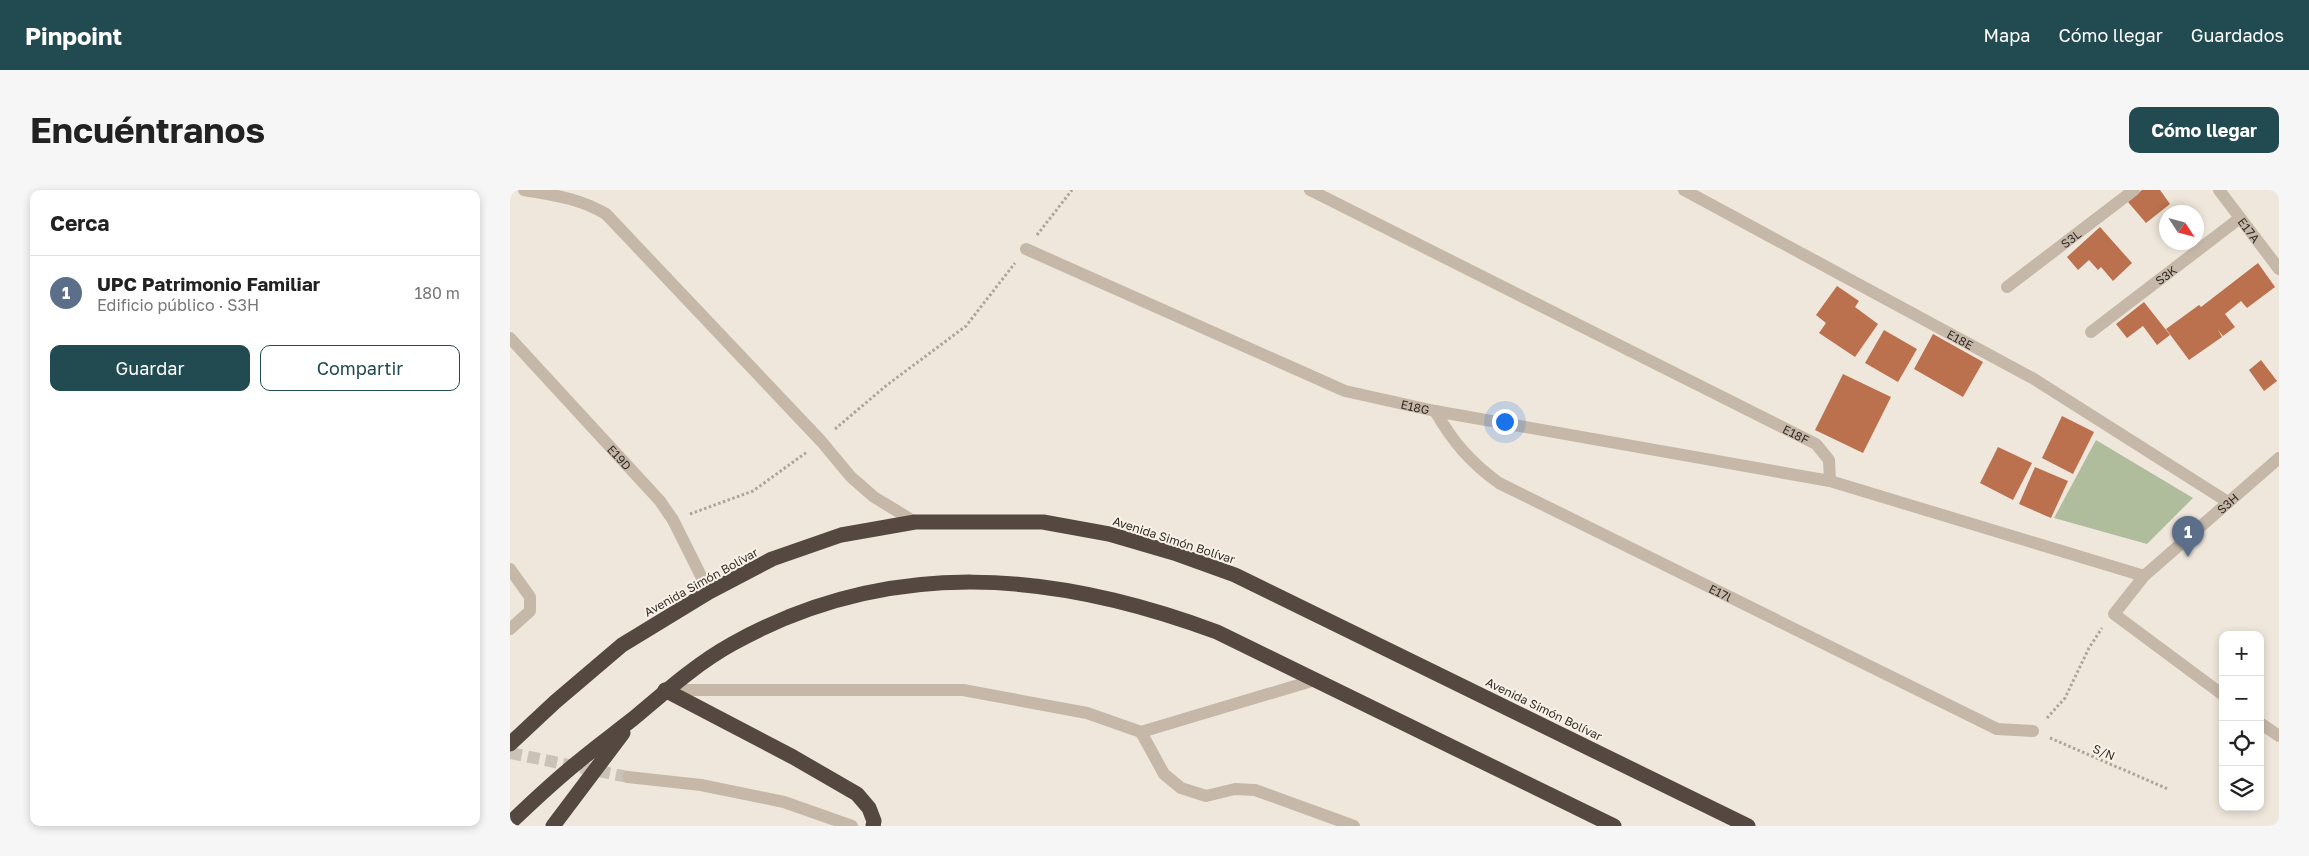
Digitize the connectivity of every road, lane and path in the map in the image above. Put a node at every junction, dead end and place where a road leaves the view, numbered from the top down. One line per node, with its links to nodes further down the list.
1 (524, 190): 14 (street)
2 (1072, 190): 8 (path)
3 (1310, 190): 16 (street, E18F)
4 (1684, 190): 17 (street, E18E)
5 (2134, 190): 10 (street, S3L)
6 (2219, 190): 7 (street, E17A)
7 (2240, 218): 9 (street, E17A); 11 (street, S3K)
8 (1026, 249): 13 (street, E18G); 14 (path)
9 (2279, 269)
10 (2007, 287)
11 (2091, 332)
12 (510, 338): 18 (street, E19D)
13 (1435, 411): 16 (street, E18G); 31 (street, E17l)
14 (821, 441): 18 (path); 19 (street)
15 (2279, 458): 17 (street, S3H)
16 (1830, 481): 21 (street)
17 (2228, 502): 21 (street, S3H)
18 (673, 520): 22 (street, E19D)
19 (915, 522): 22 (highway, Avenida Simón Bolívar); 44 (highway, Avenida Simón Bolívar)
20 (510, 569): 24 (street)
21 (2144, 576): 23 (street, S3H)
22 (709, 592): 28 (highway, Avenida Simón Bolívar)
23 (2114, 614): 27 (street); 31 (path)
24 (510, 629)
25 (1315, 680): 26 (highway); 33 (street); 43 (highway)
26 (665, 690): 29 (highway); 33 (street); 41 (highway)
27 (2219, 692)
28 (555, 702): 32 (highway); 35 (highway, Avenida Simón Bolívar)
29 (635, 717): 38 (highway); 39 (highway)
30 (2264, 726): 34 (street)
31 (2033, 731): 37 (path, S/N)
32 (510, 732)
33 (1142, 732): 42 (street)
34 (2279, 736)
35 (510, 744)
36 (628, 777): 40 (street)
37 (2168, 789)
38 (510, 823)
39 (554, 826)
40 (852, 826)
41 (873, 826)
42 (1354, 826)
43 (1614, 826)
44 (1748, 826)

